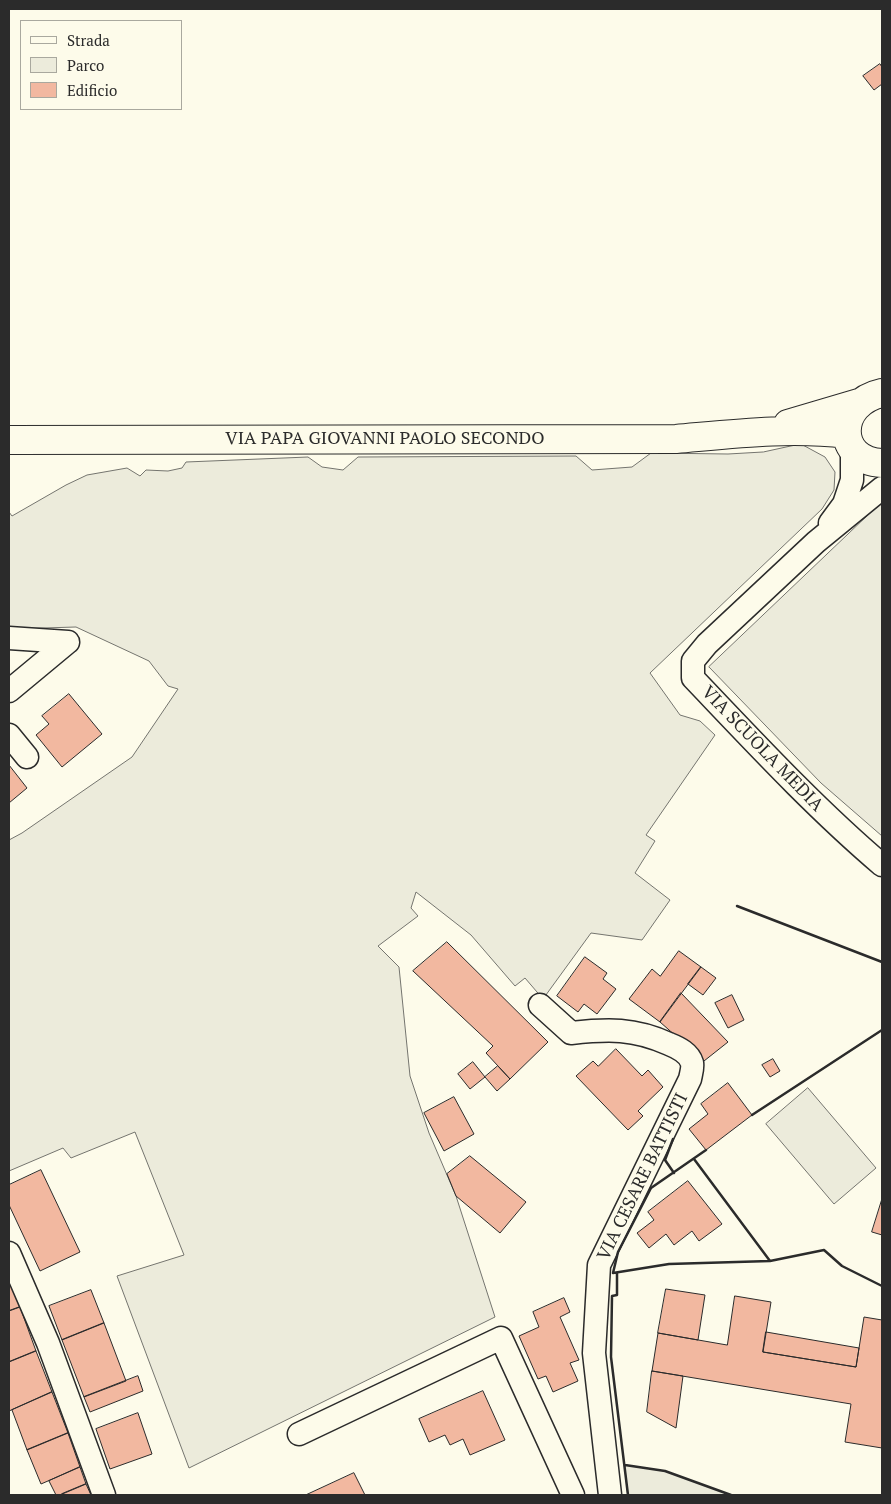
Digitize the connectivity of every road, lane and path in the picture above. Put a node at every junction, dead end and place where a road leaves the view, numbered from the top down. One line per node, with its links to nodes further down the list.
1 (870, 398): 2 (main road); 4 (main road)
2 (760, 432): 3 (main road, VIA PAPA GIOVANNI PAOLO SECONDO); 4 (main road)
3 (9, 440)
4 (849, 442): 5 (main road); 7 (street)
5 (882, 463)
6 (882, 488): 7 (street)
7 (816, 542): 12 (street, VIA SCUOLA MEDIA)
8 (9, 638): 9 (street)
9 (9, 692)
10 (9, 735): 11 (street)
11 (27, 757)
12 (882, 865)
13 (540, 1005): 18 (street, VIA CESARE BATTISTI)
14 (9, 1253): 16 (street)
15 (299, 1434): 17 (street)
16 (104, 1495)
17 (573, 1495)
18 (610, 1495)

